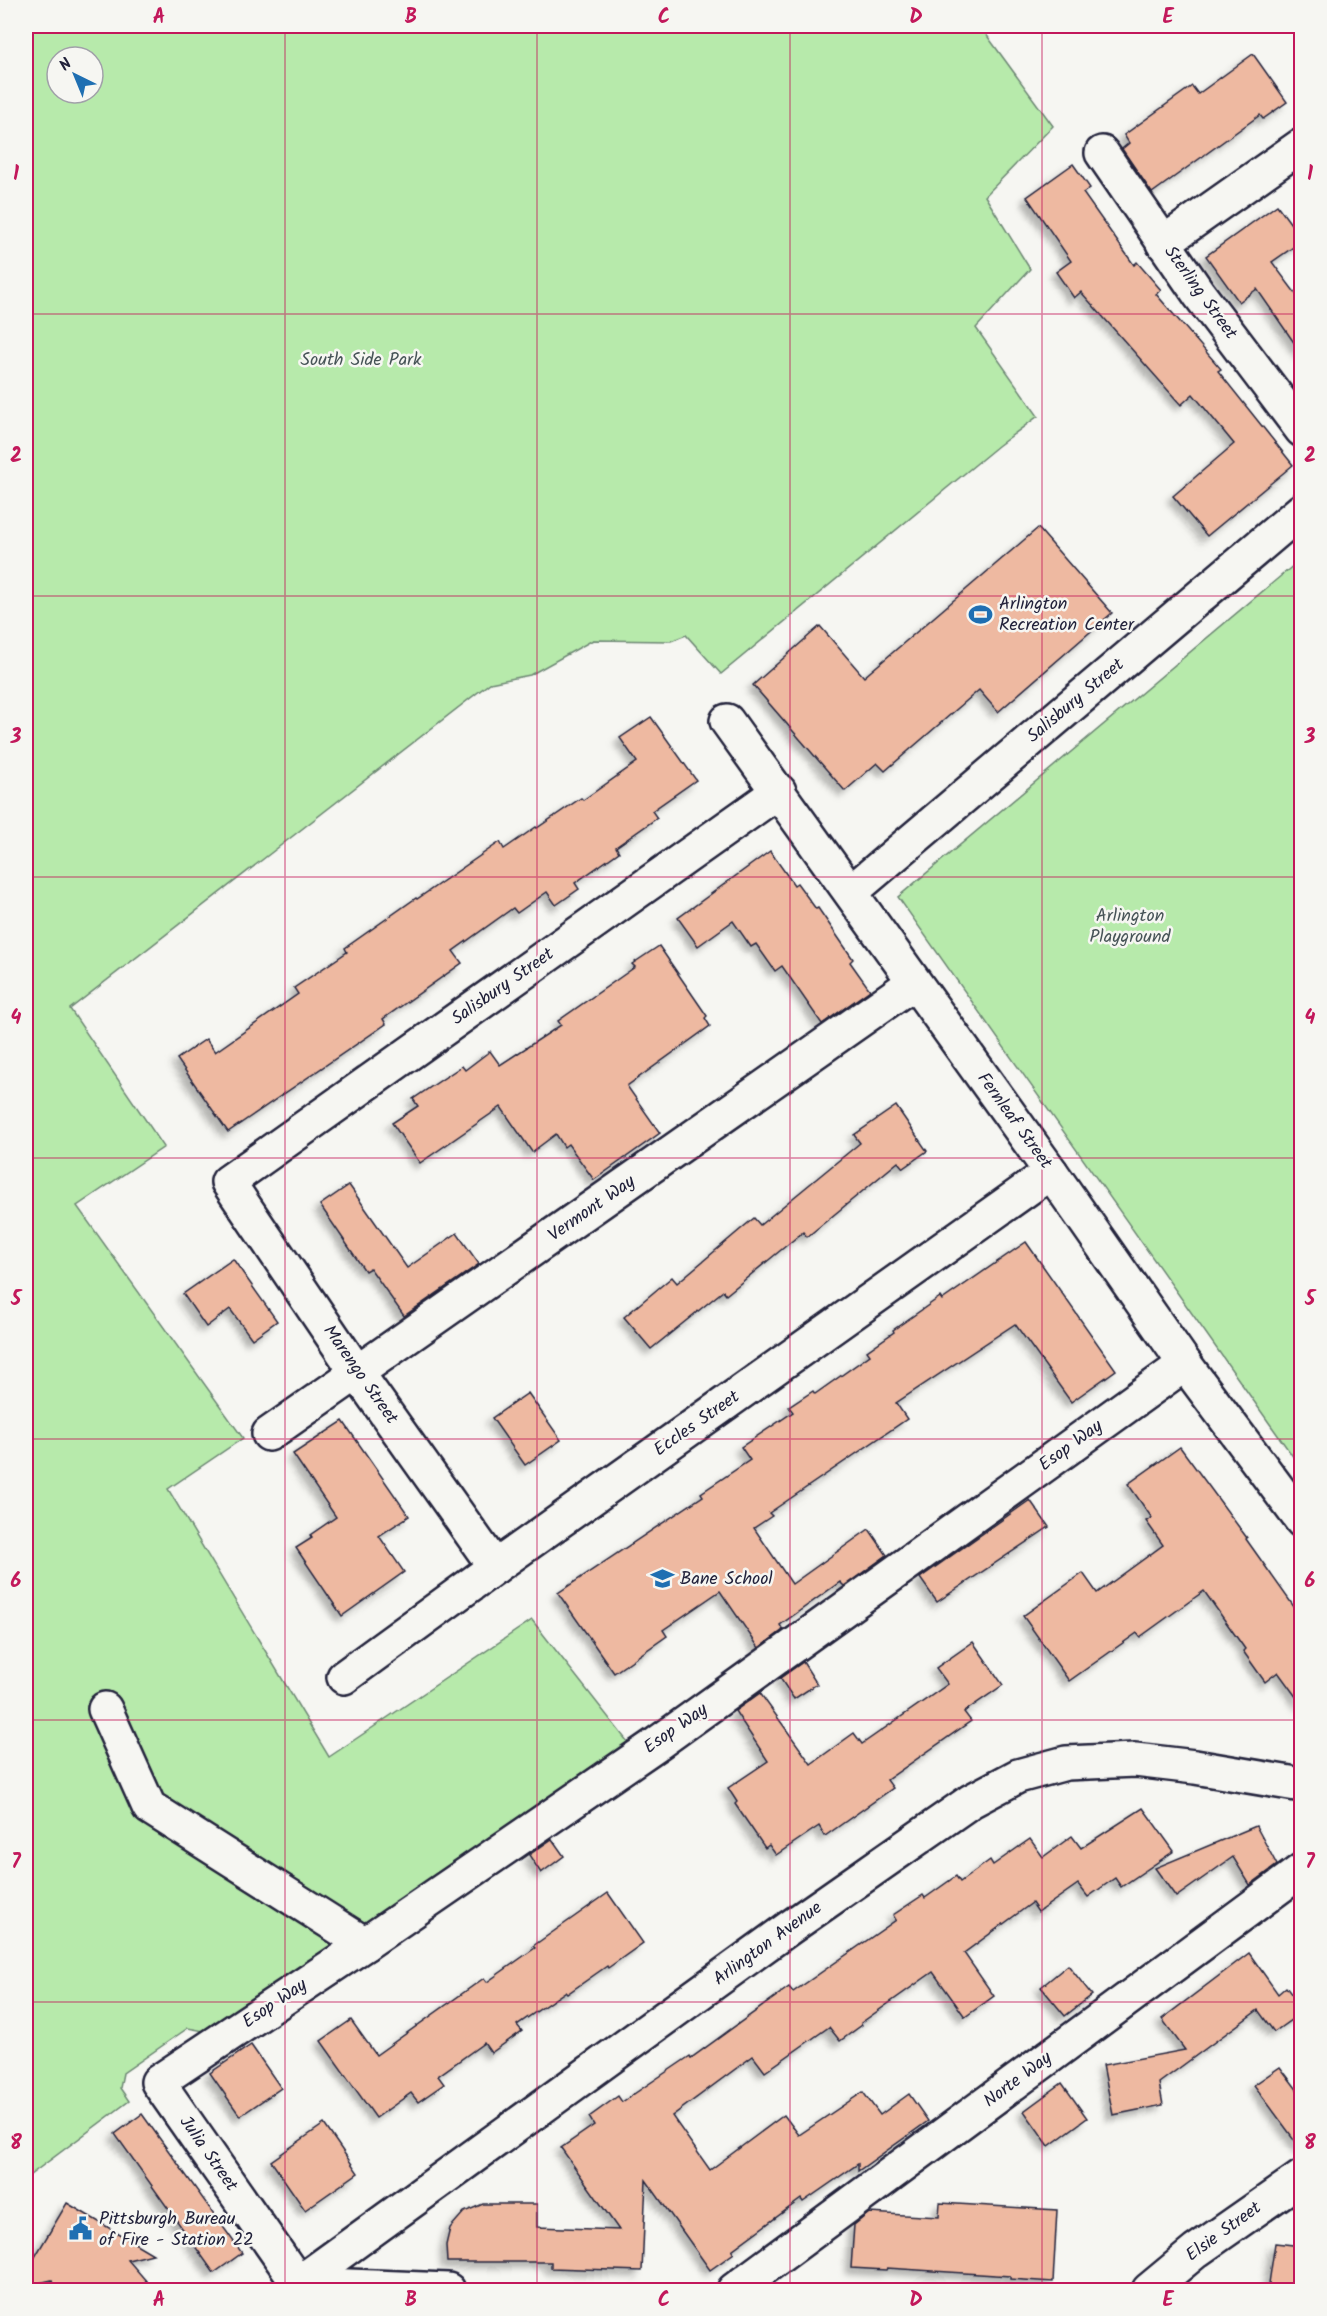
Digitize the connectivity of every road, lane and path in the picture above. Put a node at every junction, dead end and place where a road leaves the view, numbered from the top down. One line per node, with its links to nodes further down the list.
1 (1302, 146): 3 (street)
2 (1102, 153): 3 (street, Sterling Street)
3 (1163, 243): 4 (street, Sterling Street)
4 (1302, 430)
5 (1302, 510): 8 (street, Salisbury Street)
6 (727, 721): 7 (street, Fernleaf Street)
7 (779, 792): 8 (street, Fernleaf Street); 11 (street, Salisbury Street)
8 (851, 892): 9 (street, Fernleaf Street)
9 (913, 983): 10 (street, Fernleaf Street); 13 (street, Vermont Way)
10 (1051, 1172): 12 (street, Fernleaf Street); 16 (street, Eccles Street)
11 (228, 1182): 13 (street, Marengo Street)
12 (1185, 1364): 15 (street, Fernleaf Street); 21 (street, Esop Way)
13 (358, 1374): 14 (street, Vermont Way); 16 (street, Marengo Street)
14 (269, 1434)
15 (1302, 1521)
16 (495, 1567): 17 (street, Eccles Street)
17 (344, 1677)
18 (105, 1709): 21 (street)
19 (1302, 1785): 24 (street, Arlington Avenue)
20 (1302, 1870): 26 (street, Norte Way)
21 (365, 1944): 22 (street, Esop Way)
22 (158, 2082): 24 (street, Julia Street)
23 (1302, 2177): 27 (street, Elsie Street)
24 (294, 2288): 25 (street)
25 (448, 2290)
26 (734, 2290)
27 (1149, 2290)

